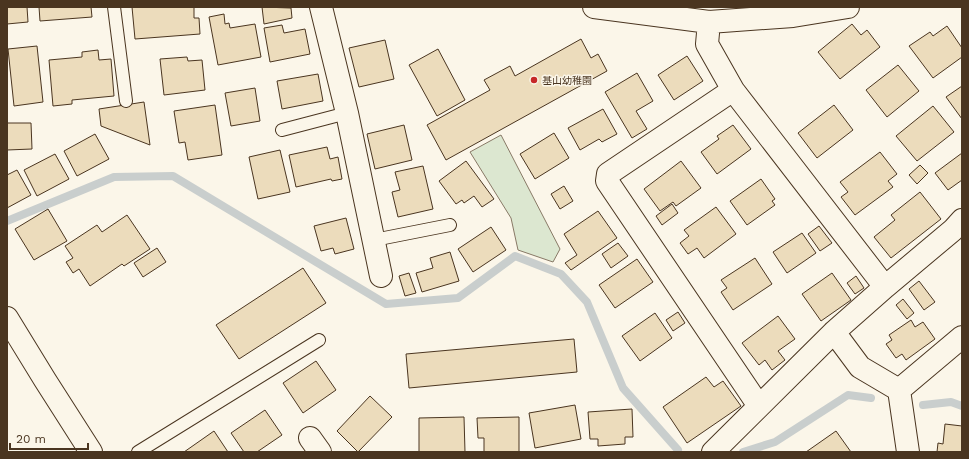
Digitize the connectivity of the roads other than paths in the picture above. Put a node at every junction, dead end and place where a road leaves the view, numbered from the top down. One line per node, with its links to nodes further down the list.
1 (114, 7): 7 (lane)
2 (321, 7): 8 (street)
3 (594, 7): 5 (street)
4 (848, 7): 5 (street)
5 (709, 22): 6 (street)
6 (733, 90): 14 (street); 20 (street)
7 (126, 101)
8 (347, 113): 9 (lane); 12 (street)
9 (282, 130)
10 (962, 220): 14 (street)
11 (450, 225): 12 (lane)
12 (374, 240): 13 (street)
13 (381, 276)
14 (885, 287): 16 (street)
15 (7, 318): 21 (street)
16 (834, 332): 19 (street); 20 (street)
17 (962, 337): 19 (street)
18 (319, 340): 22 (lane)
19 (899, 390): 24 (street)
20 (759, 406): 23 (street)
21 (91, 452)
22 (138, 452)
23 (713, 452)
24 (908, 452)

